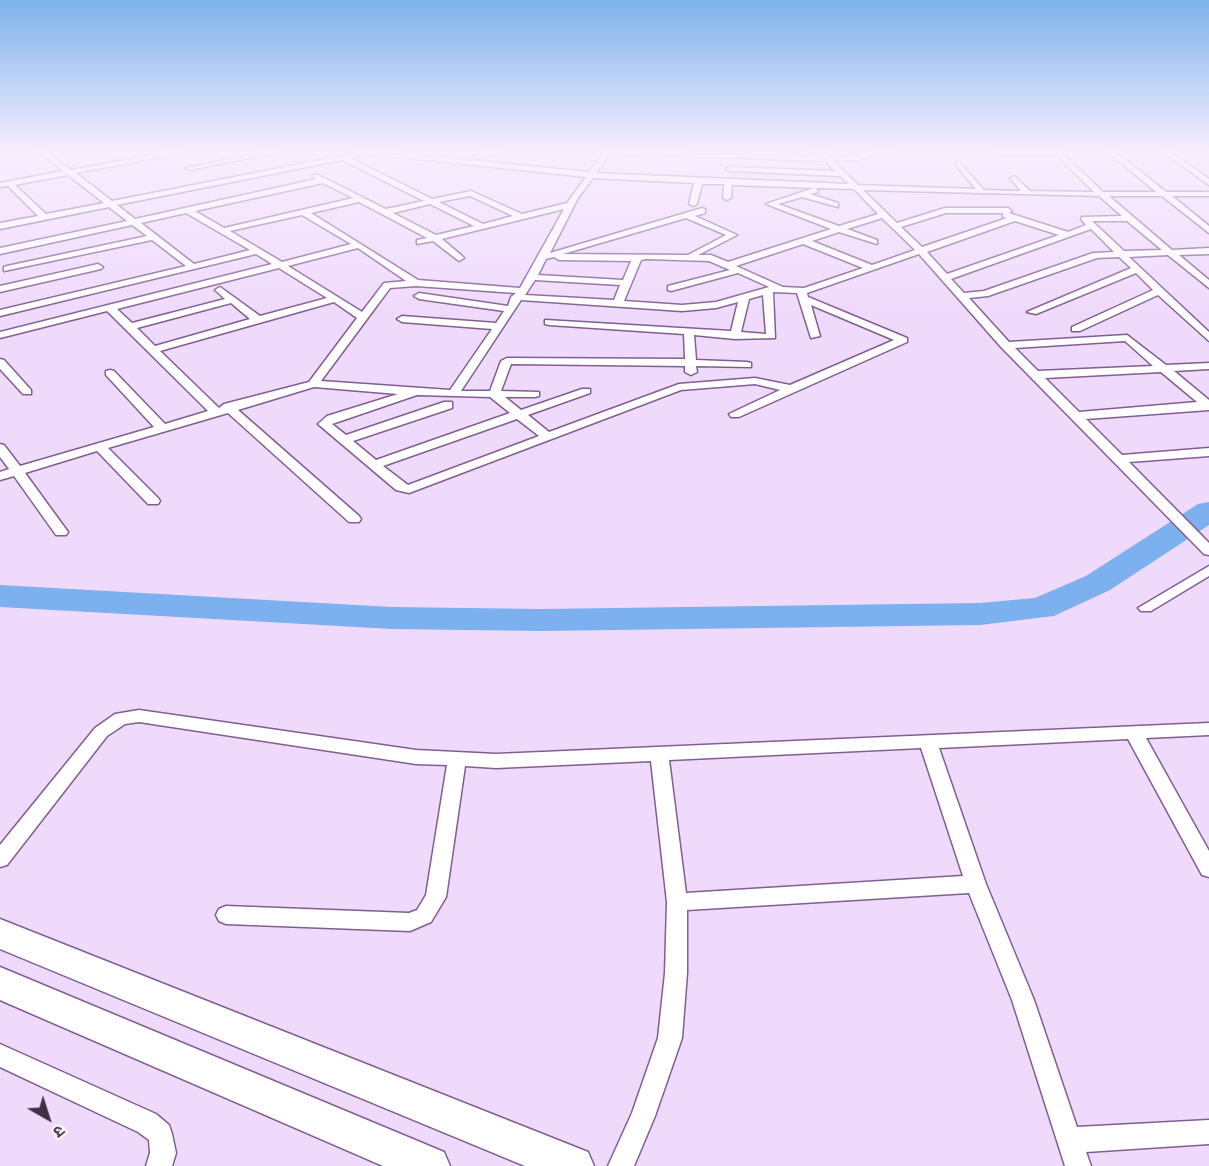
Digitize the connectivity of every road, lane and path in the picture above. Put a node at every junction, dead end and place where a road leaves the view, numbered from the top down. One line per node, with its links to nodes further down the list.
1 (31, 206): 25 (street)
2 (96, 206): 25 (street)
3 (112, 206): 28 (street)
4 (199, 206): 17 (street)
5 (330, 206): 20 (street)
6 (374, 206): 21 (street)
7 (411, 206): 21 (street)
8 (441, 206): 32 (street)
9 (499, 206): 26 (street)
10 (564, 206): 26 (street)
11 (569, 206): 50 (street)
12 (777, 206): 33 (street)
13 (874, 206): 24 (street)
14 (947, 206): 18 (street)
15 (1116, 206): 27 (street)
16 (1179, 206): 34 (street)
17 (186, 209): 28 (street); 35 (street)
18 (948, 210): 22 (street); 30 (street)
19 (702, 211): 23 (street)
20 (303, 212): 35 (street); 42 (street)
21 (385, 212): 38 (street)
22 (1012, 214): 36 (street); 43 (street)
23 (686, 215): 49 (street); 50 (street)
24 (883, 215): 30 (street); 33 (street)
25 (43, 216): 29 (street)
26 (521, 217): 32 (street)
27 (1130, 218): 31 (street); 46 (street)
28 (132, 222): 37 (street); 44 (street)
29 (0, 226)
30 (895, 226): 43 (street)
31 (1092, 226): 36 (street); 48 (street)
32 (482, 227): 38 (street)
33 (838, 229): 39 (street); 41 (street)
34 (1209, 230)
35 (224, 231): 45 (street)
36 (1066, 234): 62 (street)
37 (155, 237): 56 (street); 58 (street)
38 (436, 239): 40 (street); 51 (street)
39 (804, 241): 54 (street); 57 (street)
40 (420, 242)
41 (874, 242)
42 (359, 245): 53 (street); 63 (street)
43 (920, 250): 57 (street); 62 (street)
44 (0, 251)
45 (259, 251): 53 (street); 56 (street)
46 (1169, 251): 47 (street); 48 (street); 65 (street)
47 (1209, 251)
48 (1121, 253): 59 (street); 74 (street)
49 (689, 255): 52 (street); 54 (street)
50 (543, 257): 52 (street); 61 (street)
51 (459, 258)
52 (637, 258): 64 (street)
53 (281, 265): 76 (street); 79 (street)
54 (728, 265): 60 (street)
55 (98, 267): 67 (street)
56 (194, 267): 82 (street)
57 (872, 268): 72 (street)
58 (7, 269)
59 (1137, 269): 70 (street); 81 (street)
60 (740, 270): 66 (street); 68 (street)
61 (532, 277): 64 (street); 71 (street)
62 (944, 278): 74 (street)
63 (416, 283): 71 (street); 83 (street)
64 (628, 283): 78 (street)
65 (1209, 285)
66 (671, 288)
67 (0, 289)
68 (774, 289): 72 (street); 75 (street); 92 (street)
69 (220, 290): 77 (street)
70 (1160, 290): 89 (street); 94 (street)
71 (519, 294): 78 (street); 80 (street)
72 (803, 294): 93 (street); 106 (street)
73 (419, 296): 80 (street)
74 (960, 296): 95 (street)
75 (744, 298): 78 (street); 92 (street)
76 (334, 299): 83 (street); 85 (street)
77 (232, 300): 85 (street); 88 (street)
78 (617, 305)
79 (109, 307): 88 (street); 91 (street)
80 (509, 309): 87 (street)
81 (1032, 312)
82 (0, 313)
83 (362, 316): 104 (street)
84 (402, 319): 87 (street)
85 (258, 320): 96 (street)
86 (549, 322): 90 (street)
87 (498, 326): 112 (street)
88 (130, 327): 96 (street)
89 (1076, 329)
90 (689, 333): 92 (street); 98 (street)
91 (0, 335)
92 (735, 336)
93 (815, 336)
94 (1209, 338)
95 (1005, 345): 101 (street); 103 (street)
96 (151, 350): 115 (street)
97 (0, 362): 109 (street)
98 (691, 362): 99 (street); 105 (street); 111 (street)
99 (747, 366)
100 (1209, 366): 101 (street)
101 (1162, 367): 103 (street); 113 (street)
102 (110, 373): 119 (street)
103 (1035, 375): 118 (street)
104 (314, 384): 107 (street); 114 (street)
105 (690, 385): 106 (street); 120 (street)
106 (791, 388): 116 (street)
107 (420, 390): 112 (street); 121 (street)
108 (586, 391): 117 (street)
109 (27, 392)
110 (535, 394): 111 (street)
111 (494, 395): 112 (street); 117 (street)
112 (450, 399): 121 (street)
113 (1209, 406): 118 (street)
114 (228, 407): 115 (street); 130 (street)
115 (215, 411): 119 (street)
116 (735, 414)
117 (519, 415): 120 (street); 126 (street)
118 (1078, 416): 125 (street)
119 (161, 427): 122 (street)
120 (548, 437): 126 (street)
121 (344, 440): 126 (street)
122 (99, 446): 127 (street); 129 (street)
123 (0, 448): 127 (street)
124 (1209, 452): 125 (street)
125 (1119, 459): 132 (street)
126 (374, 465)
127 (17, 471): 128 (street); 131 (street)
128 (0, 476)
129 (153, 501)
130 (354, 519)
131 (61, 532)
132 (1209, 551)
133 (1209, 570): 134 (street)
134 (1146, 608)
135 (1209, 729): 136 (street)
136 (1134, 733): 137 (street); 141 (street)
137 (928, 743): 138 (street); 142 (street)
138 (660, 753): 139 (street); 143 (street)
139 (456, 760): 140 (street); 144 (street)
140 (0, 859)
141 (1207, 863)
142 (976, 884): 143 (street); 149 (street)
143 (677, 902): 153 (street)
144 (226, 915)
145 (0, 934): 152 (main road)
146 (0, 983): 151 (main road)
147 (0, 1055): 150 (street)
148 (1209, 1132): 149 (street)
149 (1071, 1140): 154 (street)
150 (159, 1166)
151 (430, 1166)
152 (574, 1166)
153 (621, 1166)
154 (1078, 1166)

